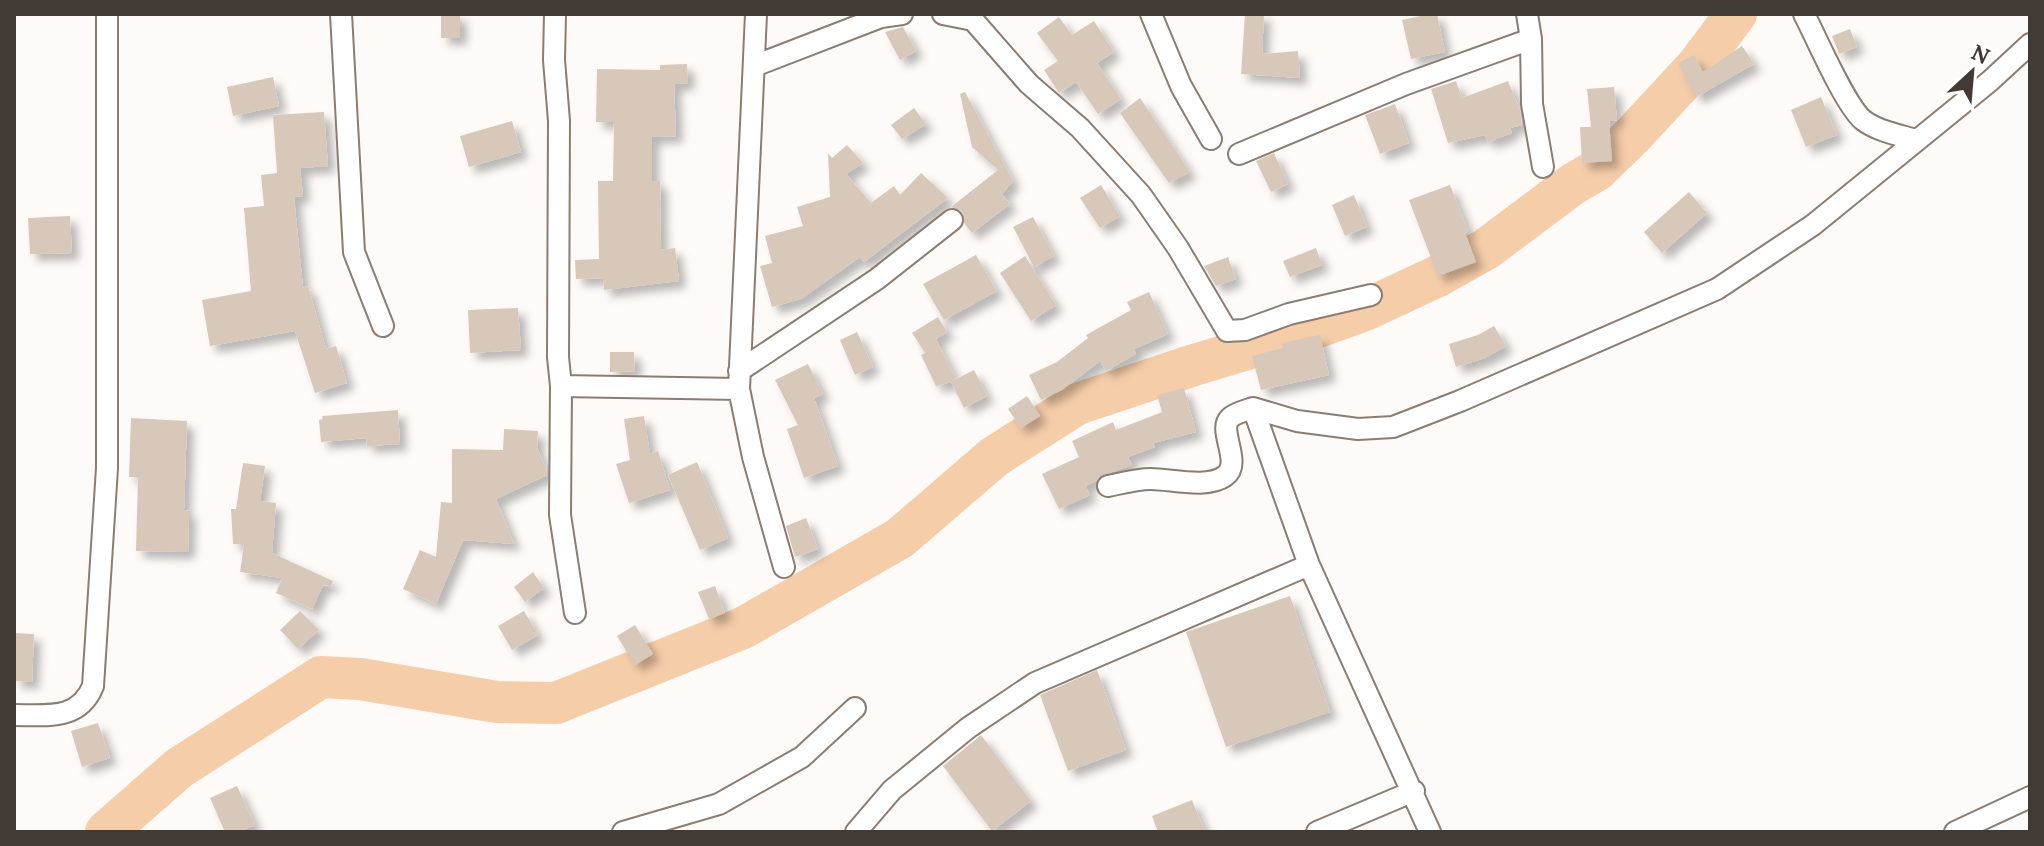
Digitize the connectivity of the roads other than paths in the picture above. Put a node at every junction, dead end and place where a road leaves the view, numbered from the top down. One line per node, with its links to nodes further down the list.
1 (107, 14): 29 (street)
2 (341, 14): 20 (street)
3 (555, 14): 22 (street)
4 (756, 14): 13 (street)
5 (902, 14): 13 (street)
6 (943, 14): 10 (street)
7 (1151, 14): 14 (street)
8 (1527, 14): 11 (street)
9 (1804, 14): 15 (street)
10 (978, 17): 19 (street)
11 (1531, 39): 16 (street); 17 (street)
12 (2030, 44): 15 (street)
13 (754, 66): 21 (street)
14 (1211, 139)
15 (1916, 140): 23 (street)
16 (1239, 154)
17 (1543, 167)
18 (952, 220): 21 (street)
19 (1371, 295)
20 (383, 326)
21 (739, 380): 22 (street); 26 (street)
22 (561, 386): 27 (street)
23 (1253, 408): 24 (street); 25 (street)
24 (1108, 486)
25 (1309, 565): 30 (street); 33 (street)
26 (784, 567)
27 (575, 613)
28 (855, 708): 32 (street)
29 (14, 715)
30 (1414, 791): 34 (street); 35 (street)
31 (2030, 797): 36 (street)
32 (623, 832)
33 (856, 832)
34 (1317, 832)
35 (1430, 832)
36 (1955, 832)

